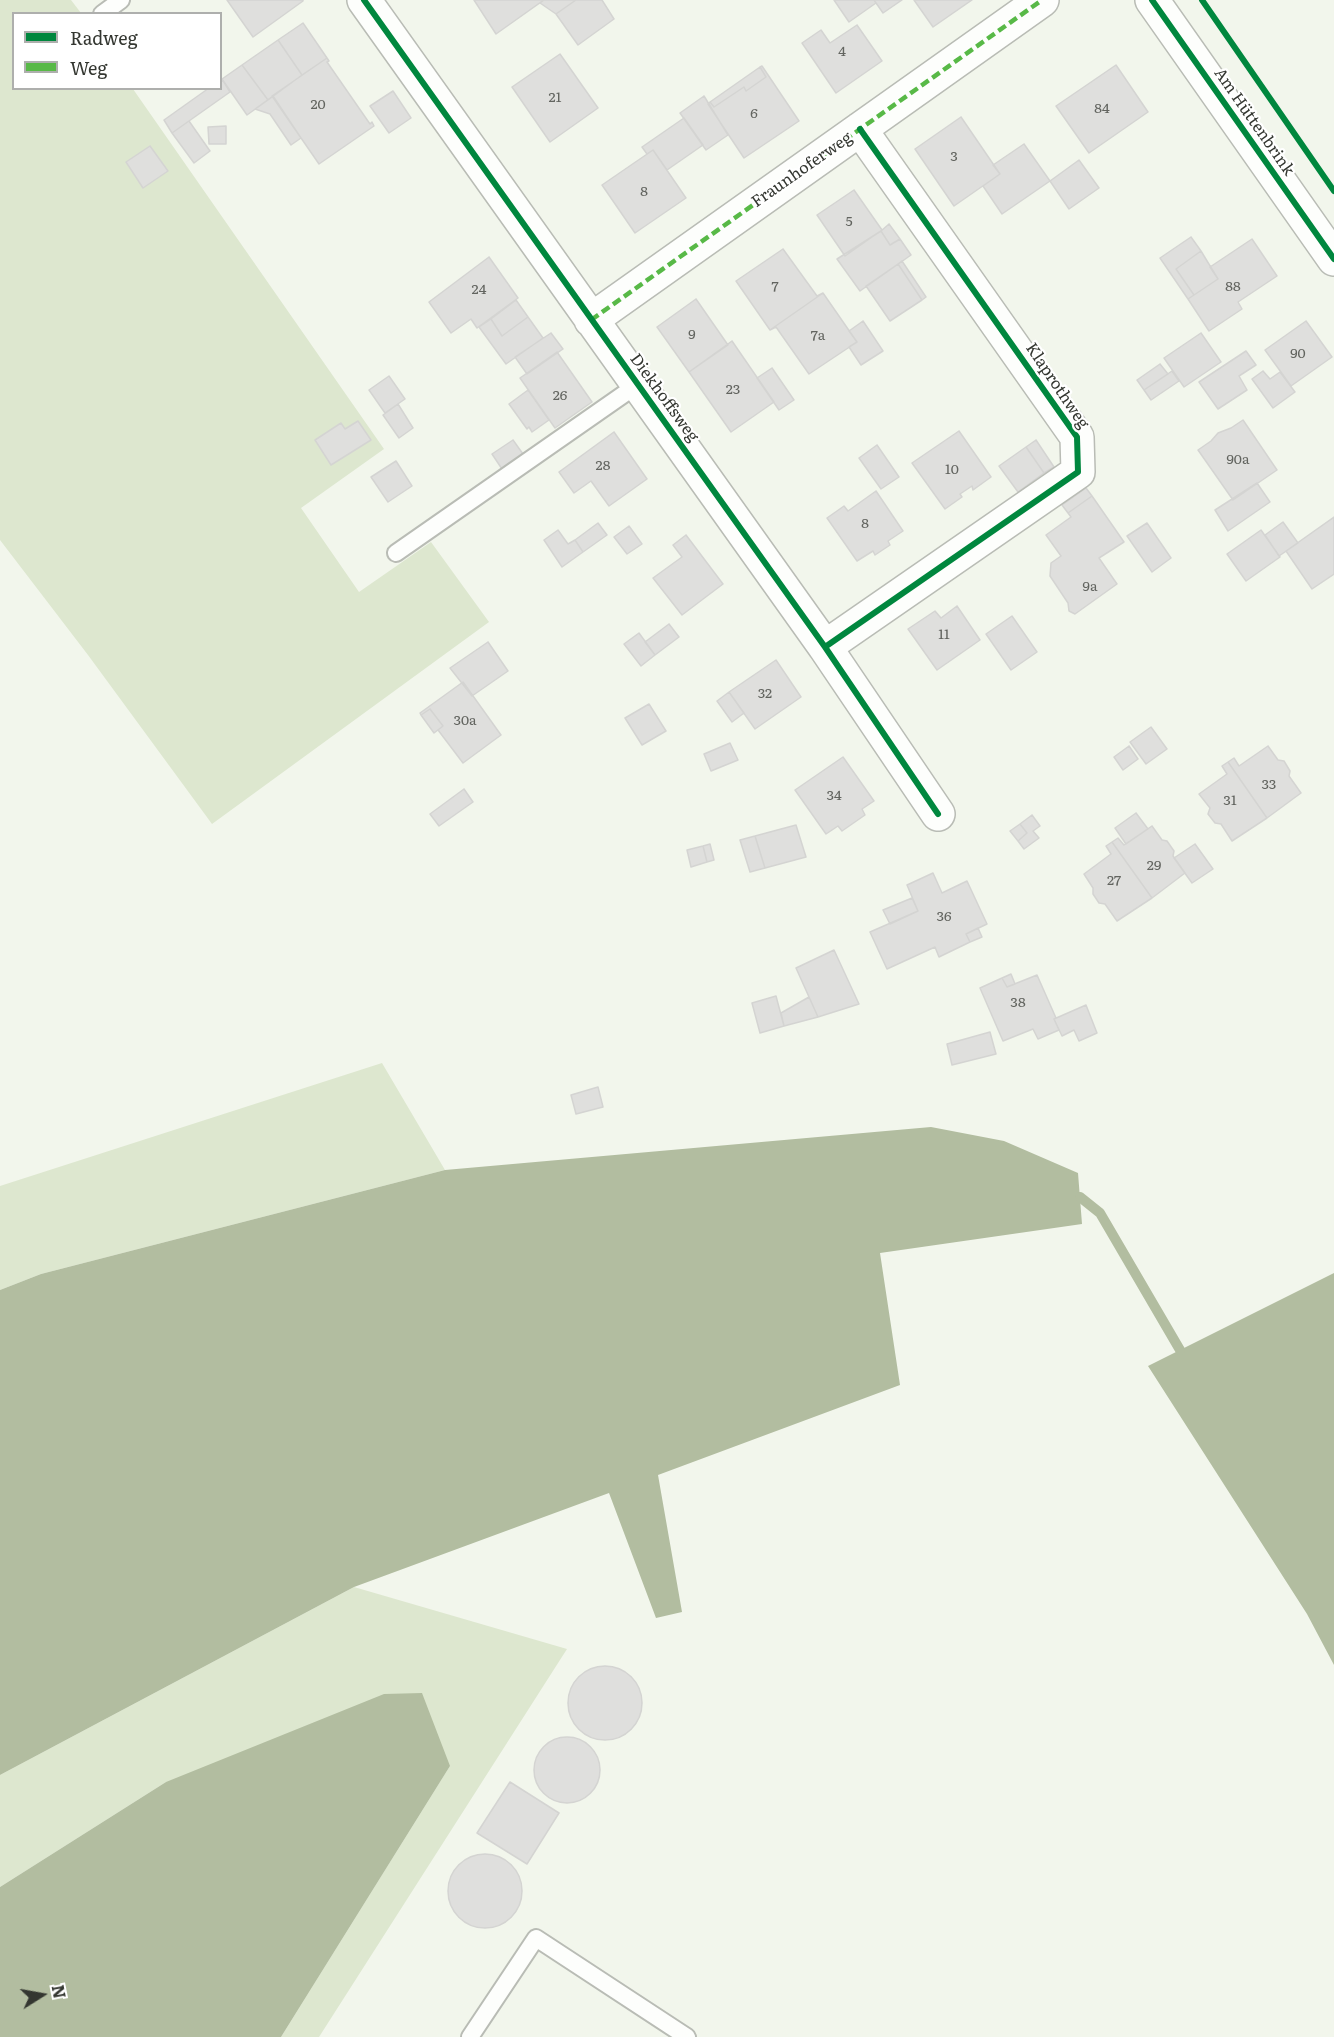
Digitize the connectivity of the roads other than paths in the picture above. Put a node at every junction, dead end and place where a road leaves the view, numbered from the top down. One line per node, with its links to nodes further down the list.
1 (122, 0): 5 (lane)
2 (364, 0): 8 (street, Diekhoffsweg)
3 (1042, 0): 6 (street, Fraunhoferweg)
4 (1152, 0): 7 (street, Am Hüttenbrink)
5 (105, 12)
6 (860, 129): 8 (street, Fraunhoferweg); 11 (street, Klaprothweg)
7 (1334, 259)
8 (591, 320): 9 (street, Diekhoffsweg)
9 (637, 385): 10 (lane); 11 (street, Diekhoffsweg)
10 (396, 553)
11 (825, 647): 12 (street, Diekhoffsweg)
12 (938, 814)
13 (470, 2037): 14 (lane)
14 (687, 2037)

